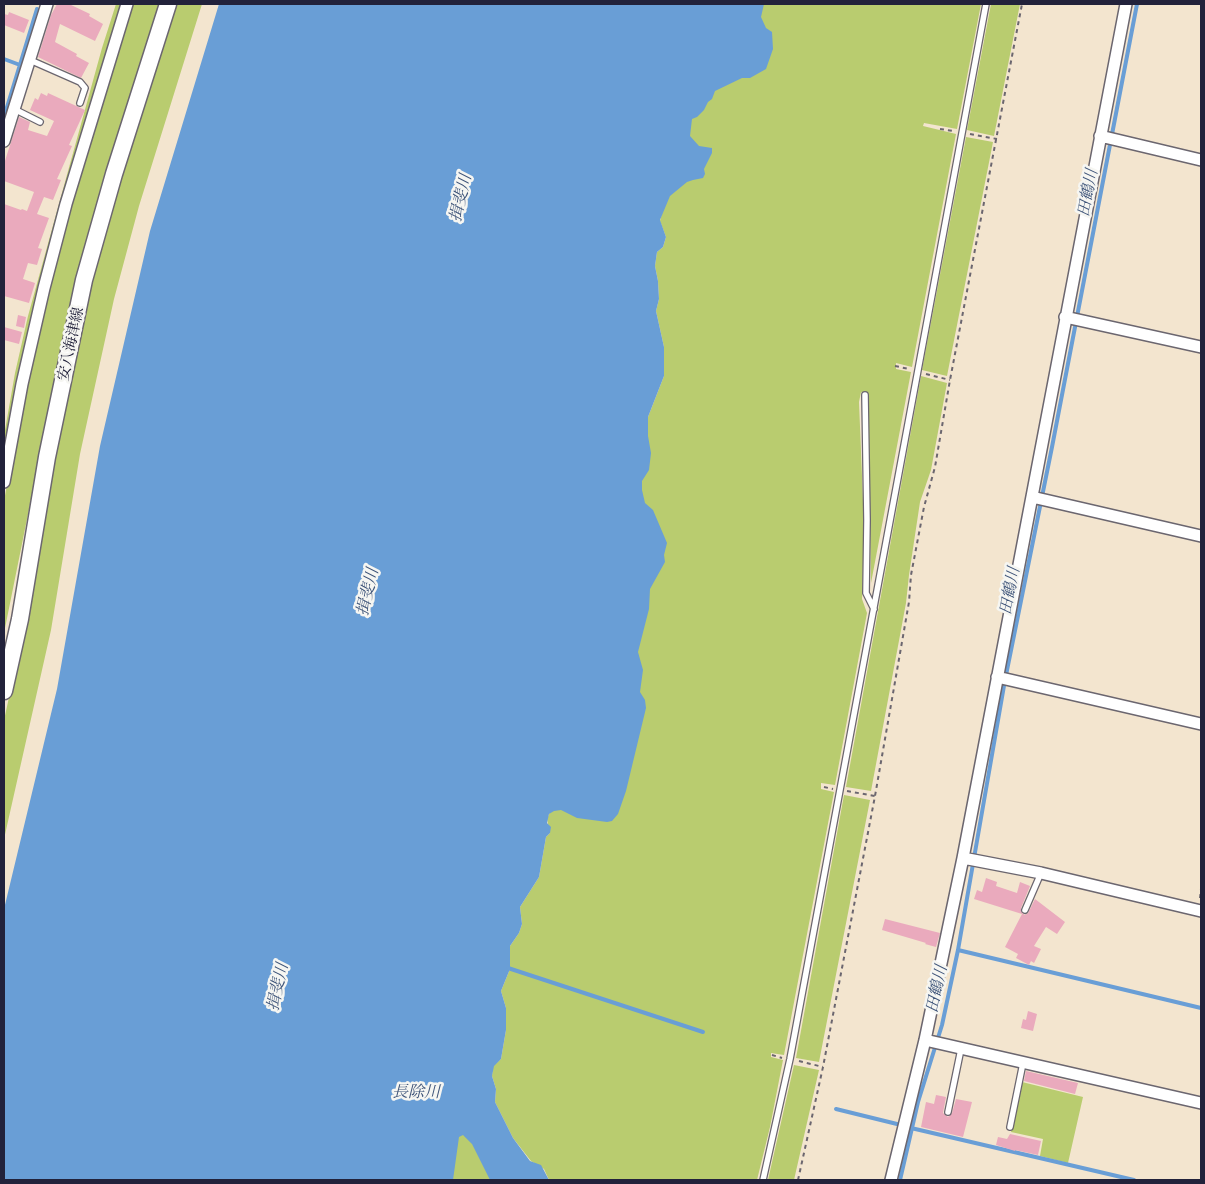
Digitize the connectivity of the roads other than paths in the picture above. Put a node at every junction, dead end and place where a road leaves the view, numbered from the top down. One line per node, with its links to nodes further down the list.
1 (46, 4): 6 (street)
2 (127, 4): 16 (street)
3 (168, 4): 21 (main road, 安八海津線)
4 (986, 4): 19 (lane)
5 (1126, 4): 10 (street)
6 (30, 60): 7 (lane); 8 (street)
7 (80, 103)
8 (14, 109): 9 (lane); 11 (street)
9 (40, 122)
10 (1102, 136): 12 (street); 13 (street)
11 (4, 137)
12 (1201, 160)
13 (1067, 317): 14 (street); 17 (street)
14 (1201, 346)
15 (865, 395): 19 (lane)
16 (4, 482)
17 (1033, 497): 18 (street); 20 (street)
18 (1201, 536)
19 (874, 609): 33 (lane)
20 (999, 678): 22 (street); 23 (street)
21 (4, 691)
22 (1201, 724)
23 (964, 858): 24 (street); 27 (street)
24 (1041, 873): 25 (lane); 26 (street)
25 (1025, 910)
26 (1201, 911)
27 (927, 1041): 28 (street); 34 (street)
28 (962, 1049): 29 (street); 31 (lane)
29 (1023, 1063): 30 (street); 32 (lane)
30 (1201, 1103)
31 (948, 1112)
32 (1010, 1127)
33 (763, 1180)
34 (891, 1180)

